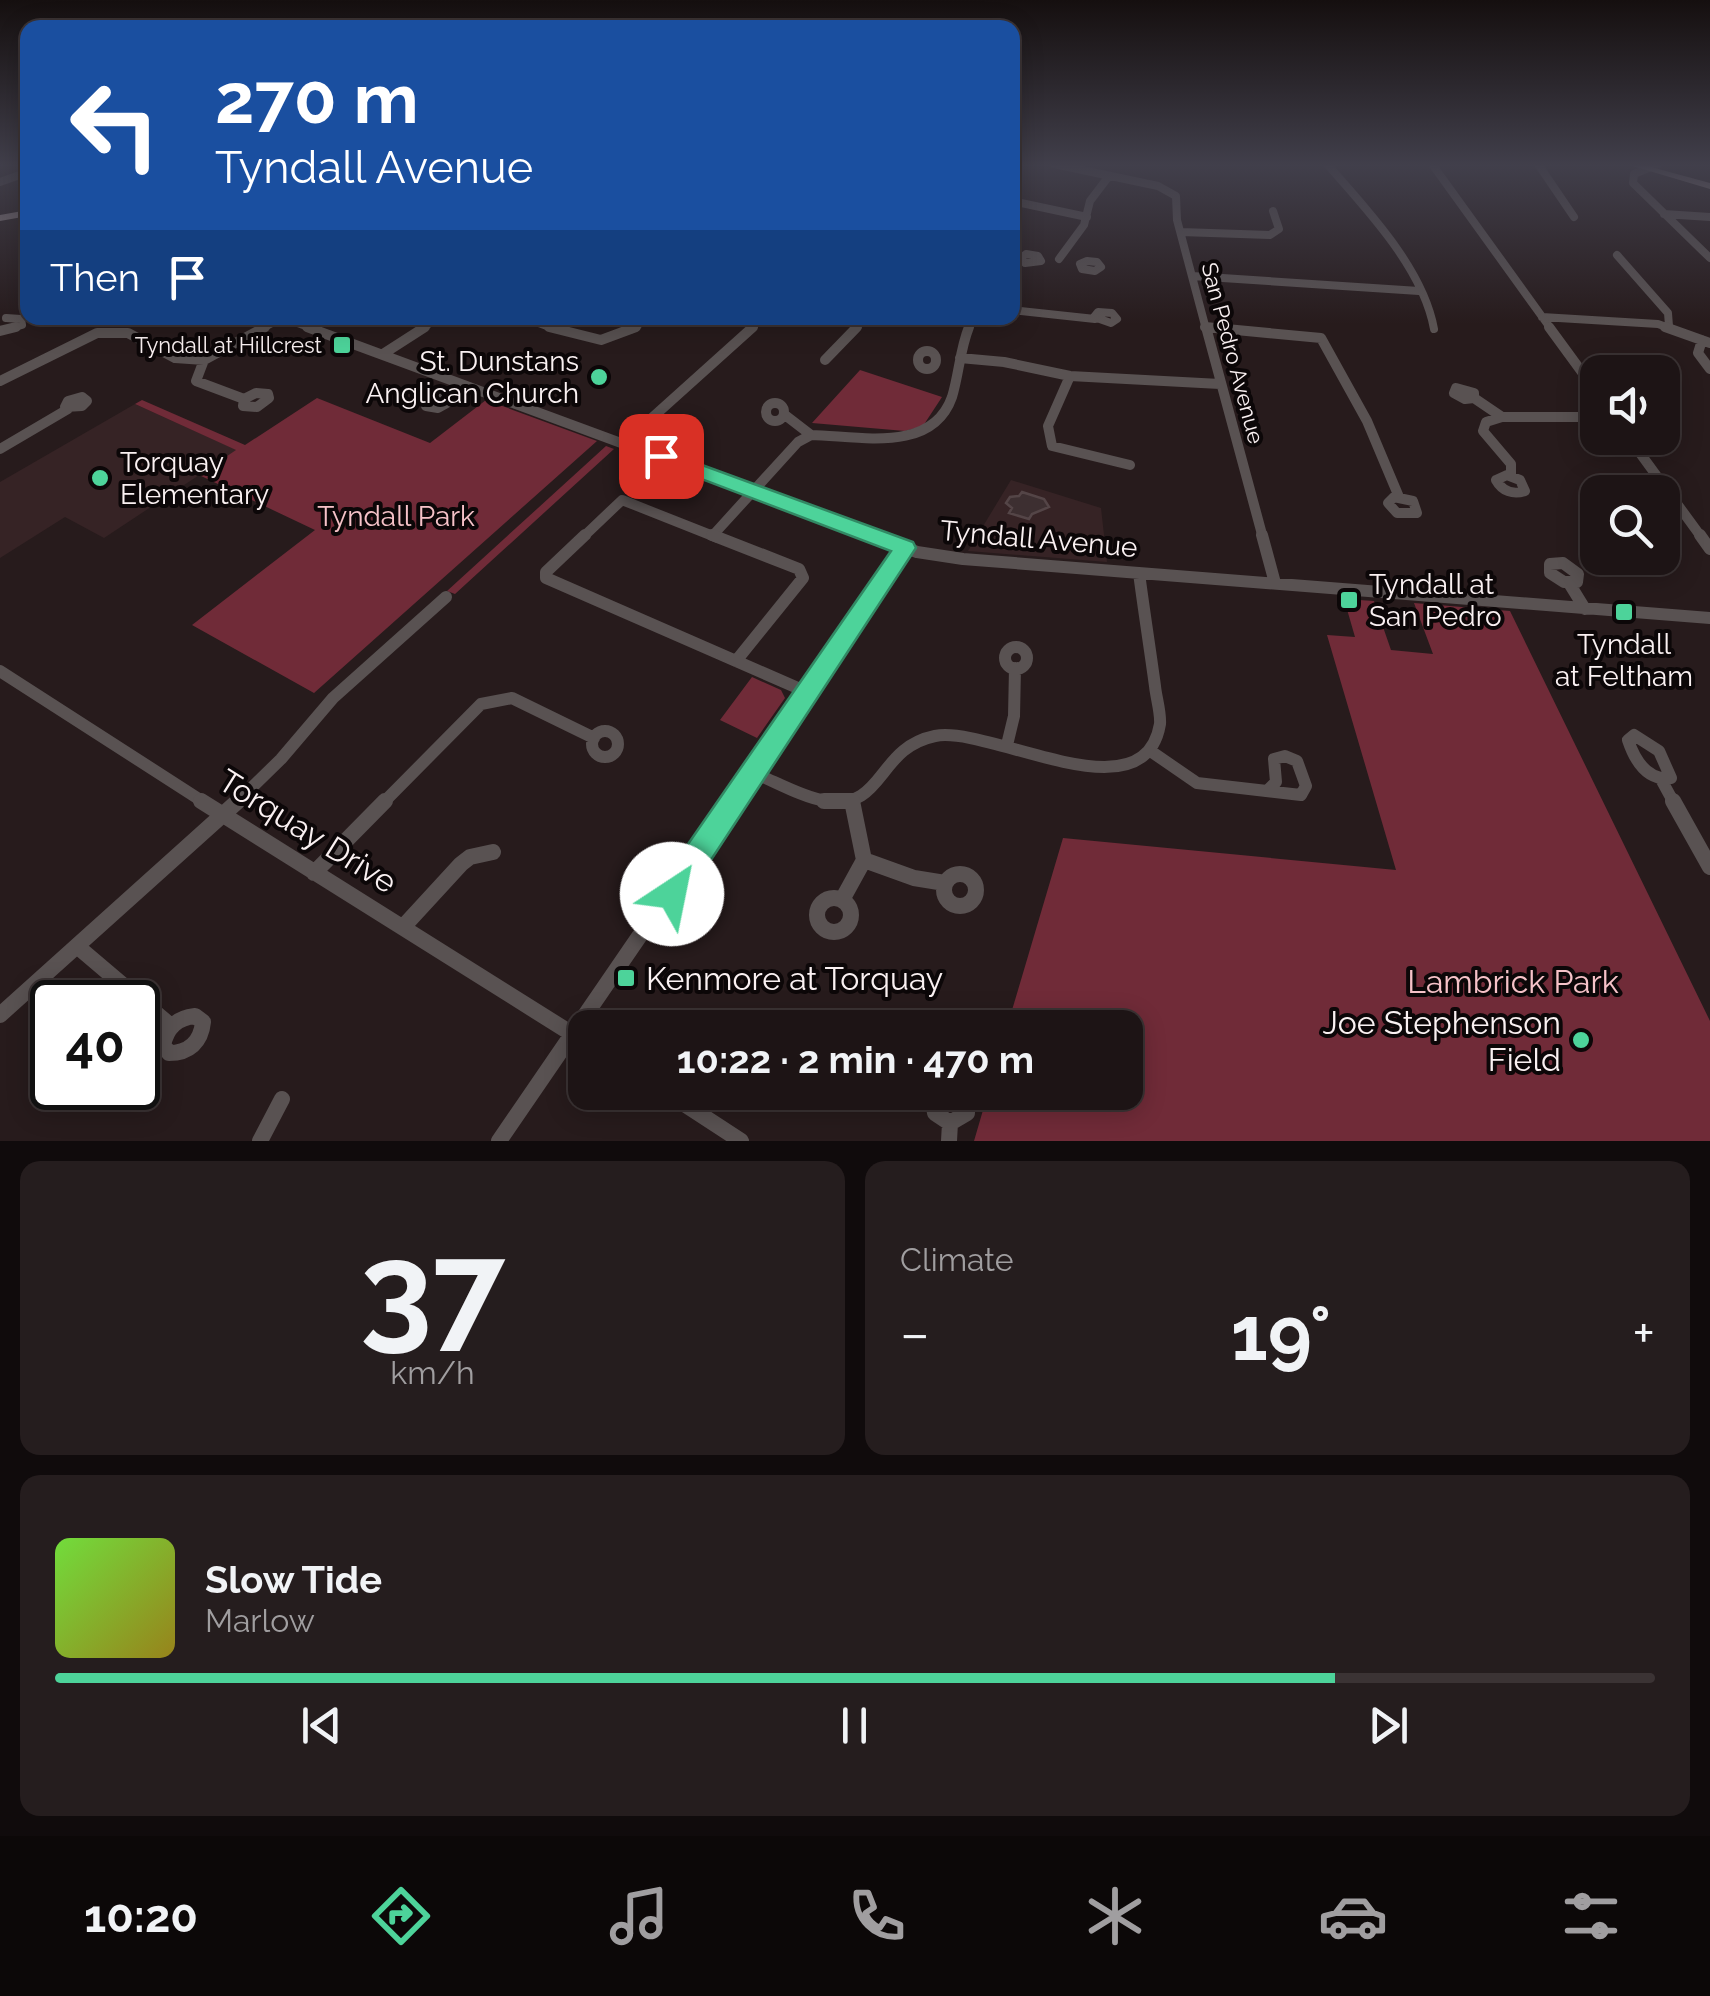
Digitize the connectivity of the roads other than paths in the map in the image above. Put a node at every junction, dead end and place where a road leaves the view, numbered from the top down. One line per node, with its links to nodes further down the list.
1 (1087, 217): 11 (street)
2 (1179, 217): 7 (street, San Pedro Avenue)
3 (1275, 217): 7 (street)
4 (1370, 217): 14 (street)
5 (1470, 217): 16 (street)
6 (1667, 217): 9 (street)
7 (1181, 232): 13 (street, San Pedro Avenue)
8 (1617, 254): 26 (street)
9 (1710, 258)
10 (1041, 259): 11 (street)
11 (1059, 259): 12 (street)
12 (1080, 264)
13 (1192, 276): 14 (street); 27 (street, San Pedro Avenue)
14 (1419, 291): 28 (street)
15 (1020, 311): 17 (street)
16 (1542, 317): 26 (street); 35 (street)
17 (1094, 319)
18 (269, 325): 32 (street)
19 (302, 325): 30 (street, Tyndall Avenue)
20 (428, 325): 30 (street)
21 (555, 325): 22 (street)
22 (638, 325)
23 (754, 325): 49 (street)
24 (858, 325): 33 (street)
25 (970, 325): 31 (street)
26 (1669, 326): 29 (street)
27 (1206, 327): 40 (street, San Pedro Avenue); 55 (street)
28 (1434, 330)
29 (1706, 342): 36 (street)
30 (384, 354): 39 (street, Tyndall Avenue)
31 (959, 359): 34 (street); 37 (street); 48 (street)
32 (204, 360): 38 (street); 43 (street)
33 (825, 360)
34 (938, 360)
35 (1580, 369)
36 (1710, 370)
37 (1070, 376): 40 (street); 52 (street)
38 (0, 381)
39 (462, 383): 41 (street); 49 (street, Tyndall Avenue)
40 (1220, 384): 60 (street, San Pedro Avenue)
41 (444, 396)
42 (1474, 398): 47 (street)
43 (244, 399)
44 (68, 409): 50 (street)
45 (785, 415): 48 (street)
46 (1580, 417): 47 (street)
47 (1502, 418): 53 (street)
48 (811, 435): 54 (street)
49 (624, 442): 54 (street, Tyndall Avenue)
50 (0, 449)
51 (1641, 455): 58 (street)
52 (1130, 465)
53 (1512, 476)
54 (752, 491): 56 (street); 57 (street, Tyndall Avenue)
55 (1399, 497)
56 (715, 533): 65 (street); 65 (street)
57 (905, 548): 59 (street, Tyndall Avenue); 68 (street)
58 (1710, 549)
59 (1139, 573): 60 (street, Tyndall Avenue); 71 (street)
60 (1275, 583): 63 (street, Tyndall Avenue)
61 (1570, 583): 63 (street)
62 (446, 597): 76 (street)
63 (1585, 609): 64 (street, Tyndall Avenue)
64 (1710, 618)
65 (735, 663): 68 (street)
66 (1016, 668): 70 (street)
67 (0, 670): 76 (street, Torquay Drive)
68 (807, 692): 72 (street)
69 (594, 738): 80 (street)
70 (1007, 745): 71 (street); 75 (street)
71 (1149, 750): 74 (street)
72 (754, 772): 75 (street); 85 (street)
73 (1662, 781): 79 (street)
74 (1268, 791)
75 (852, 802): 78 (street)
76 (226, 813): 80 (street, Torquay Drive); 84 (street)
77 (494, 852): 83 (street)
78 (864, 860): 81 (street); 82 (street)
79 (1710, 867)
80 (314, 873): 83 (street, Torquay Drive)
81 (946, 882)
82 (842, 900)
83 (404, 926): 88 (street, Torquay Drive)
84 (78, 947): 86 (street); 87 (street)
85 (598, 1010)
86 (0, 1015)
87 (171, 1026)
88 (568, 1032)
89 (568, 1053): 96 (street)
90 (282, 1098): 95 (street)
91 (694, 1110): 97 (street)
92 (934, 1110): 94 (street)
93 (966, 1110): 94 (street)
94 (950, 1132)
95 (260, 1141)
96 (499, 1141)
97 (741, 1141)

